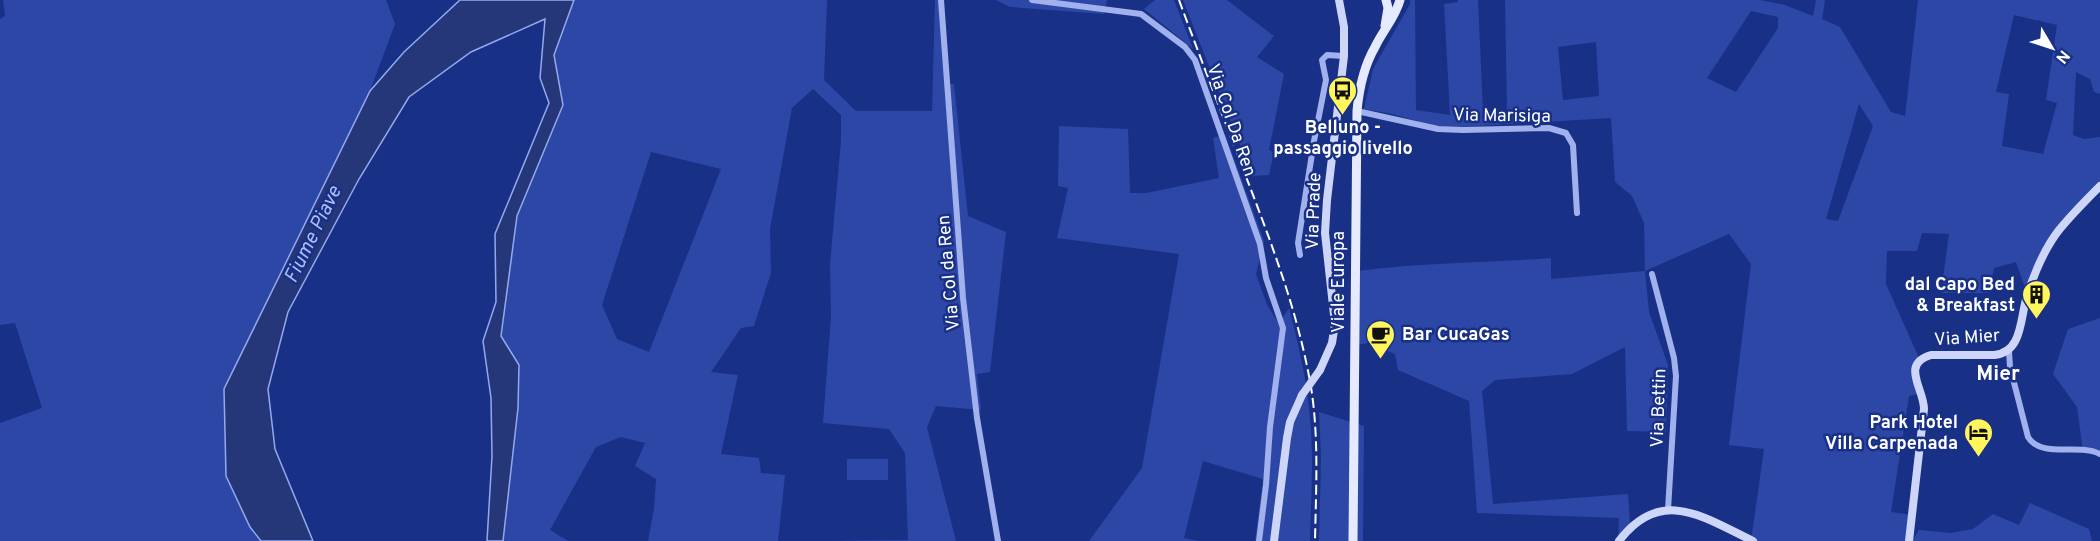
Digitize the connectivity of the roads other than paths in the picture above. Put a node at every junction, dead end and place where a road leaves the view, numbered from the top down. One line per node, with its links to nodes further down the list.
1 (940, 0): 18 (street, Via Col da Ren)
2 (1032, 0): 19 (street, Via Col Da Ren)
3 (1340, 0): 7 (street, Via Prade)
4 (1347, 0): 7 (street, Via Prade)
5 (1386, 0): 8 (main road, Viale Europa)
6 (1400, 0): 8 (main road, Viale Europa)
7 (1342, 14): 9 (street, Via Prade)
8 (1385, 29): 10 (main road, Viale Europa)
9 (1344, 56): 13 (street); 20 (street, Via Prade, bridge)
10 (1357, 111): 12 (street, Via Marisiga); 21 (main road, Viale Europa)
11 (2100, 186): 15 (street, Via Mier)
12 (1577, 213)
13 (1300, 255)
14 (1652, 274): 17 (street, Via Bettin)
15 (2009, 351): 16 (street); 24 (street, Via Mier)
16 (2100, 454)
17 (1668, 510): 22 (street); 23 (street)
18 (998, 541)
19 (1259, 541)
20 (1274, 541)
21 (1353, 541)
22 (1619, 541)
23 (1753, 541)
24 (1909, 541)

